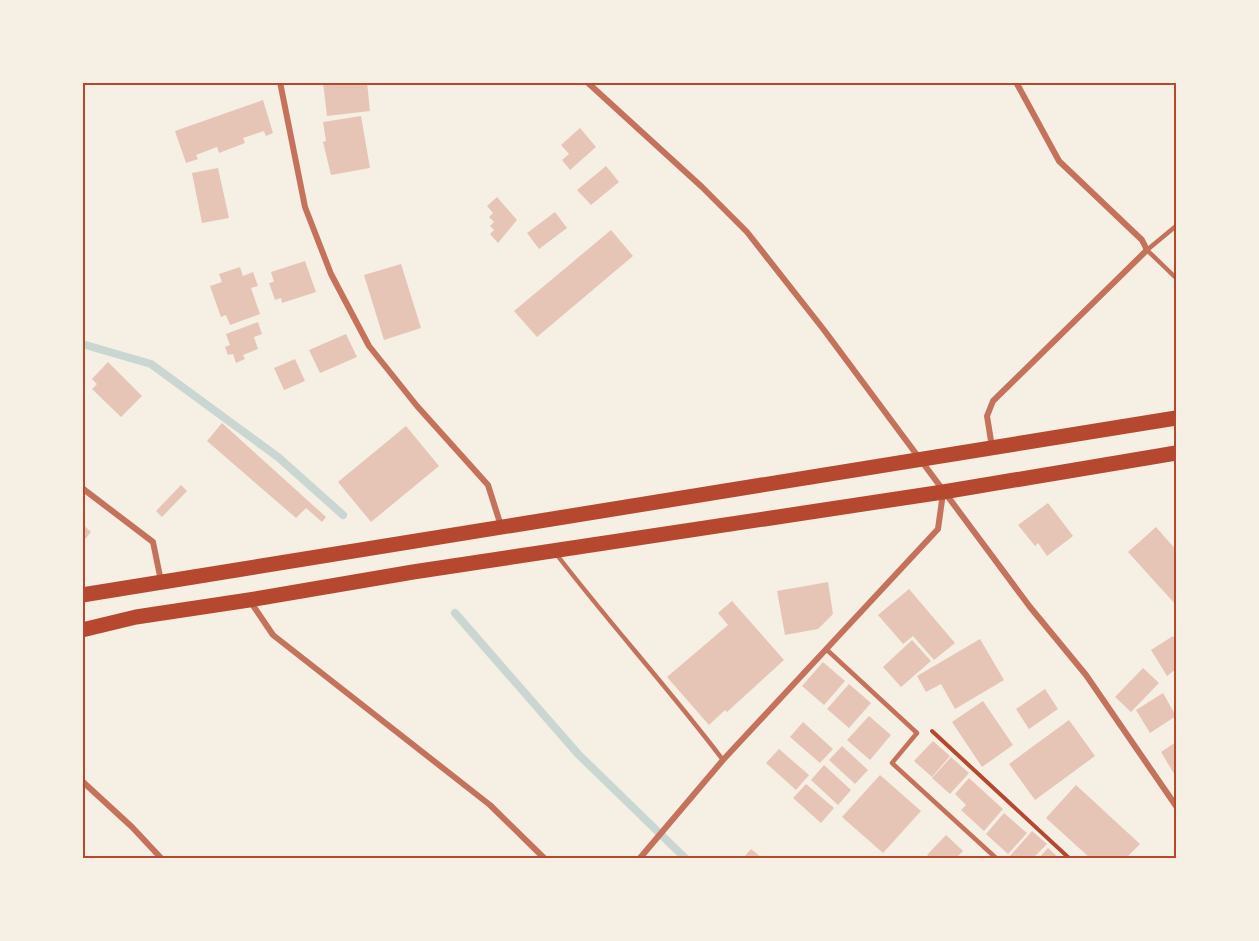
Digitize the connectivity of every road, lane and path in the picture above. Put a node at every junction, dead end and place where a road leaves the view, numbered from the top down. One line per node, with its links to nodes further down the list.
1 (280, 82): 13 (street)
2 (587, 82): 10 (street)
3 (1016, 82): 5 (street)
4 (1176, 226): 5 (lane)
5 (1147, 250): 6 (lane); 8 (street)
6 (1176, 278)
7 (1176, 418): 8 (main road)
8 (992, 447): 10 (main road)
9 (1176, 453): 12 (main road)
10 (917, 459): 12 (street); 13 (main road)
11 (82, 488): 15 (street)
12 (943, 492): 14 (main road); 19 (street); 23 (street)
13 (502, 527): 15 (main road)
14 (554, 550): 17 (main road); 21 (lane)
15 (161, 582): 16 (main road)
16 (82, 595)
17 (249, 600): 18 (main road); 25 (street)
18 (82, 630)
19 (826, 649): 20 (lane); 21 (street)
20 (917, 733): 27 (lane); 28 (path)
21 (723, 760): 26 (street)
22 (82, 781): 24 (street)
23 (1176, 806)
24 (161, 858)
25 (544, 858)
26 (640, 858)
27 (996, 858)
28 (1069, 858)

